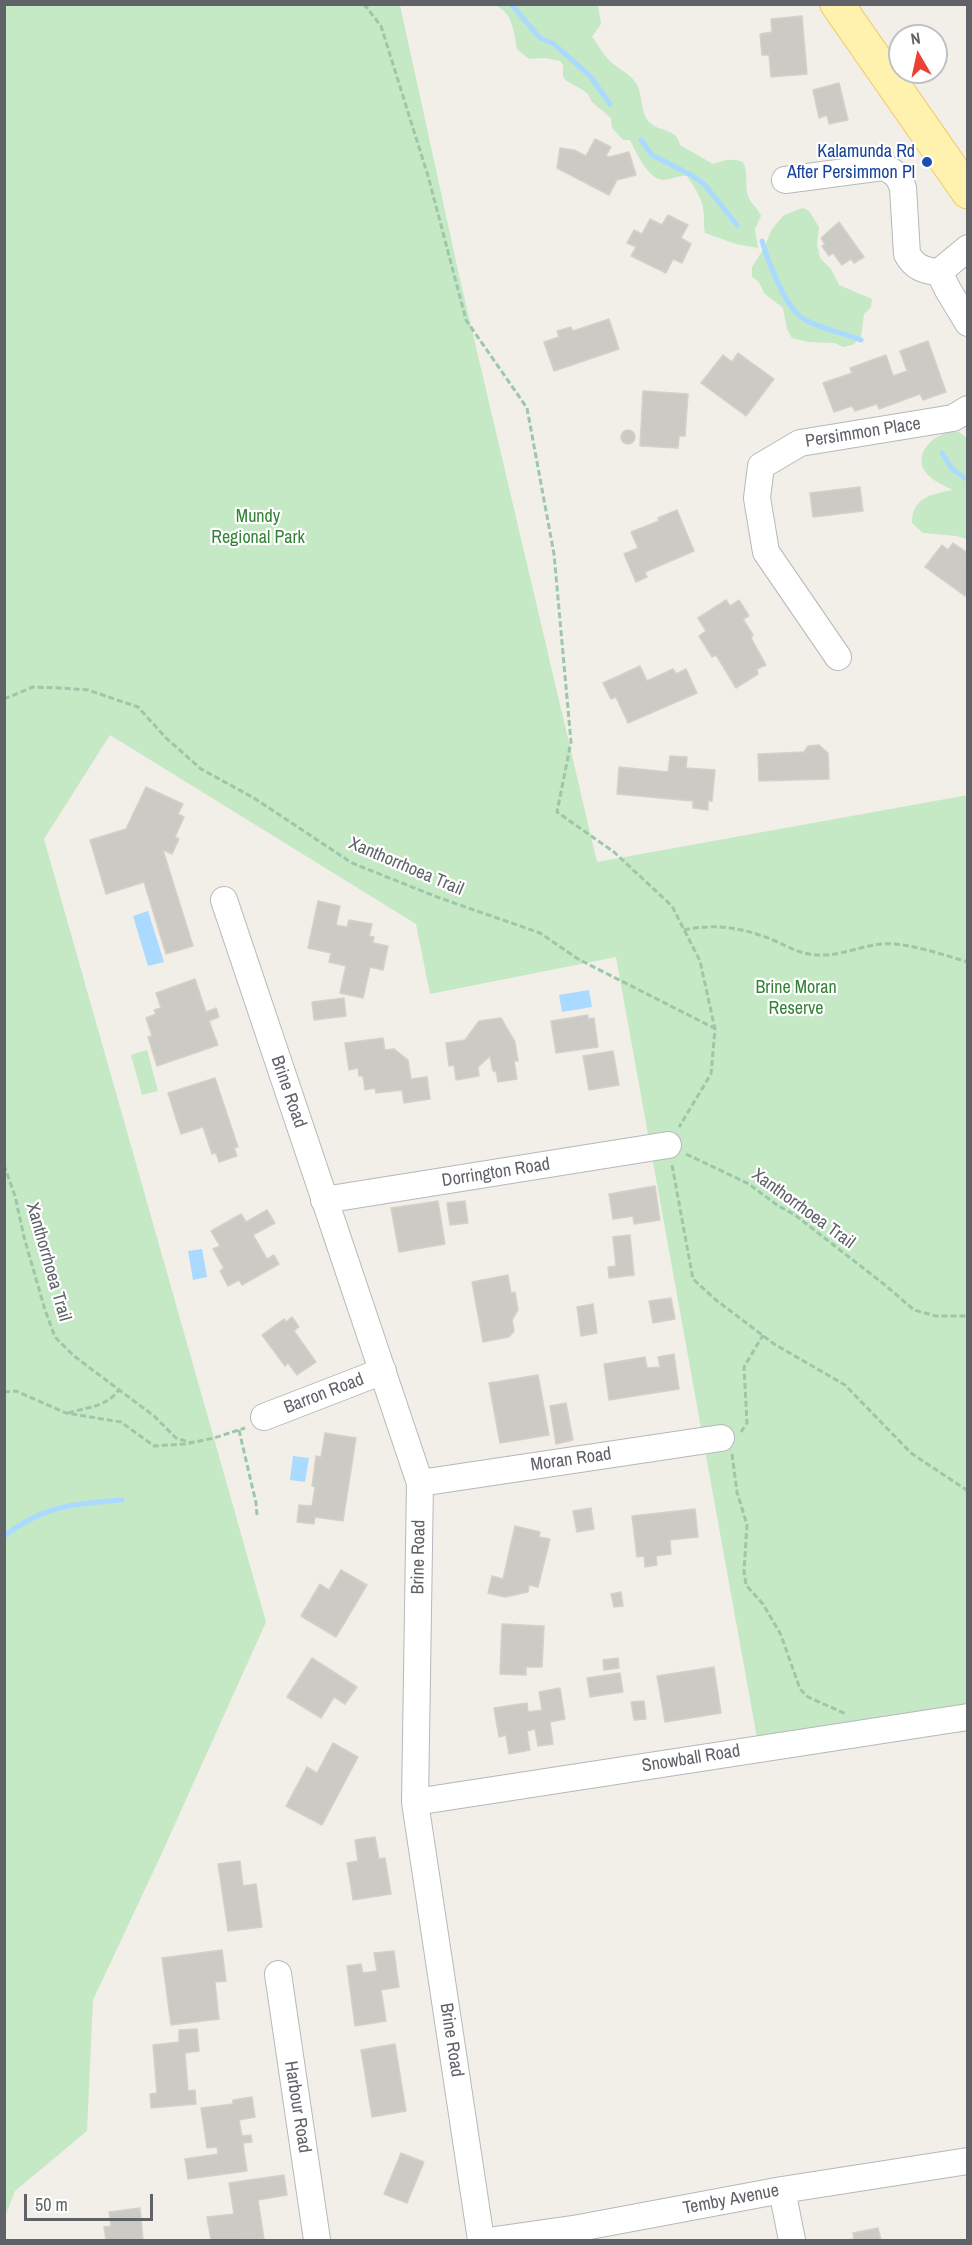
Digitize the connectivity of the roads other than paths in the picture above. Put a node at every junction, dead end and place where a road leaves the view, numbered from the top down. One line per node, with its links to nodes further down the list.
1 (837, 4): 3 (main road)
2 (785, 180): 5 (street)
3 (968, 192)
4 (968, 249): 5 (street)
5 (939, 272): 6 (street)
6 (968, 323)
7 (968, 409): 8 (street, Persimmon Place)
8 (838, 657)
9 (224, 900): 11 (street, Brine Road)
10 (668, 1145): 11 (street, Dorrington Road)
11 (324, 1200): 12 (street, Brine Road)
12 (383, 1371): 13 (street, Barron Road); 15 (street, Brine Road)
13 (264, 1417)
14 (721, 1438): 15 (street, Moran Road)
15 (420, 1483): 17 (street, Brine Road)
16 (968, 1717): 17 (street, Snowball Road)
17 (414, 1802): 23 (street, Brine Road)
18 (278, 1974): 22 (street, Harbour Road)
19 (968, 2161): 20 (street, Temby Avenue)
20 (782, 2190): 21 (street, Temby Avenue); 25 (street)
21 (580, 2234): 24 (street, Temby Avenue)
22 (318, 2241)
23 (481, 2241)
24 (495, 2241)
25 (792, 2241)

